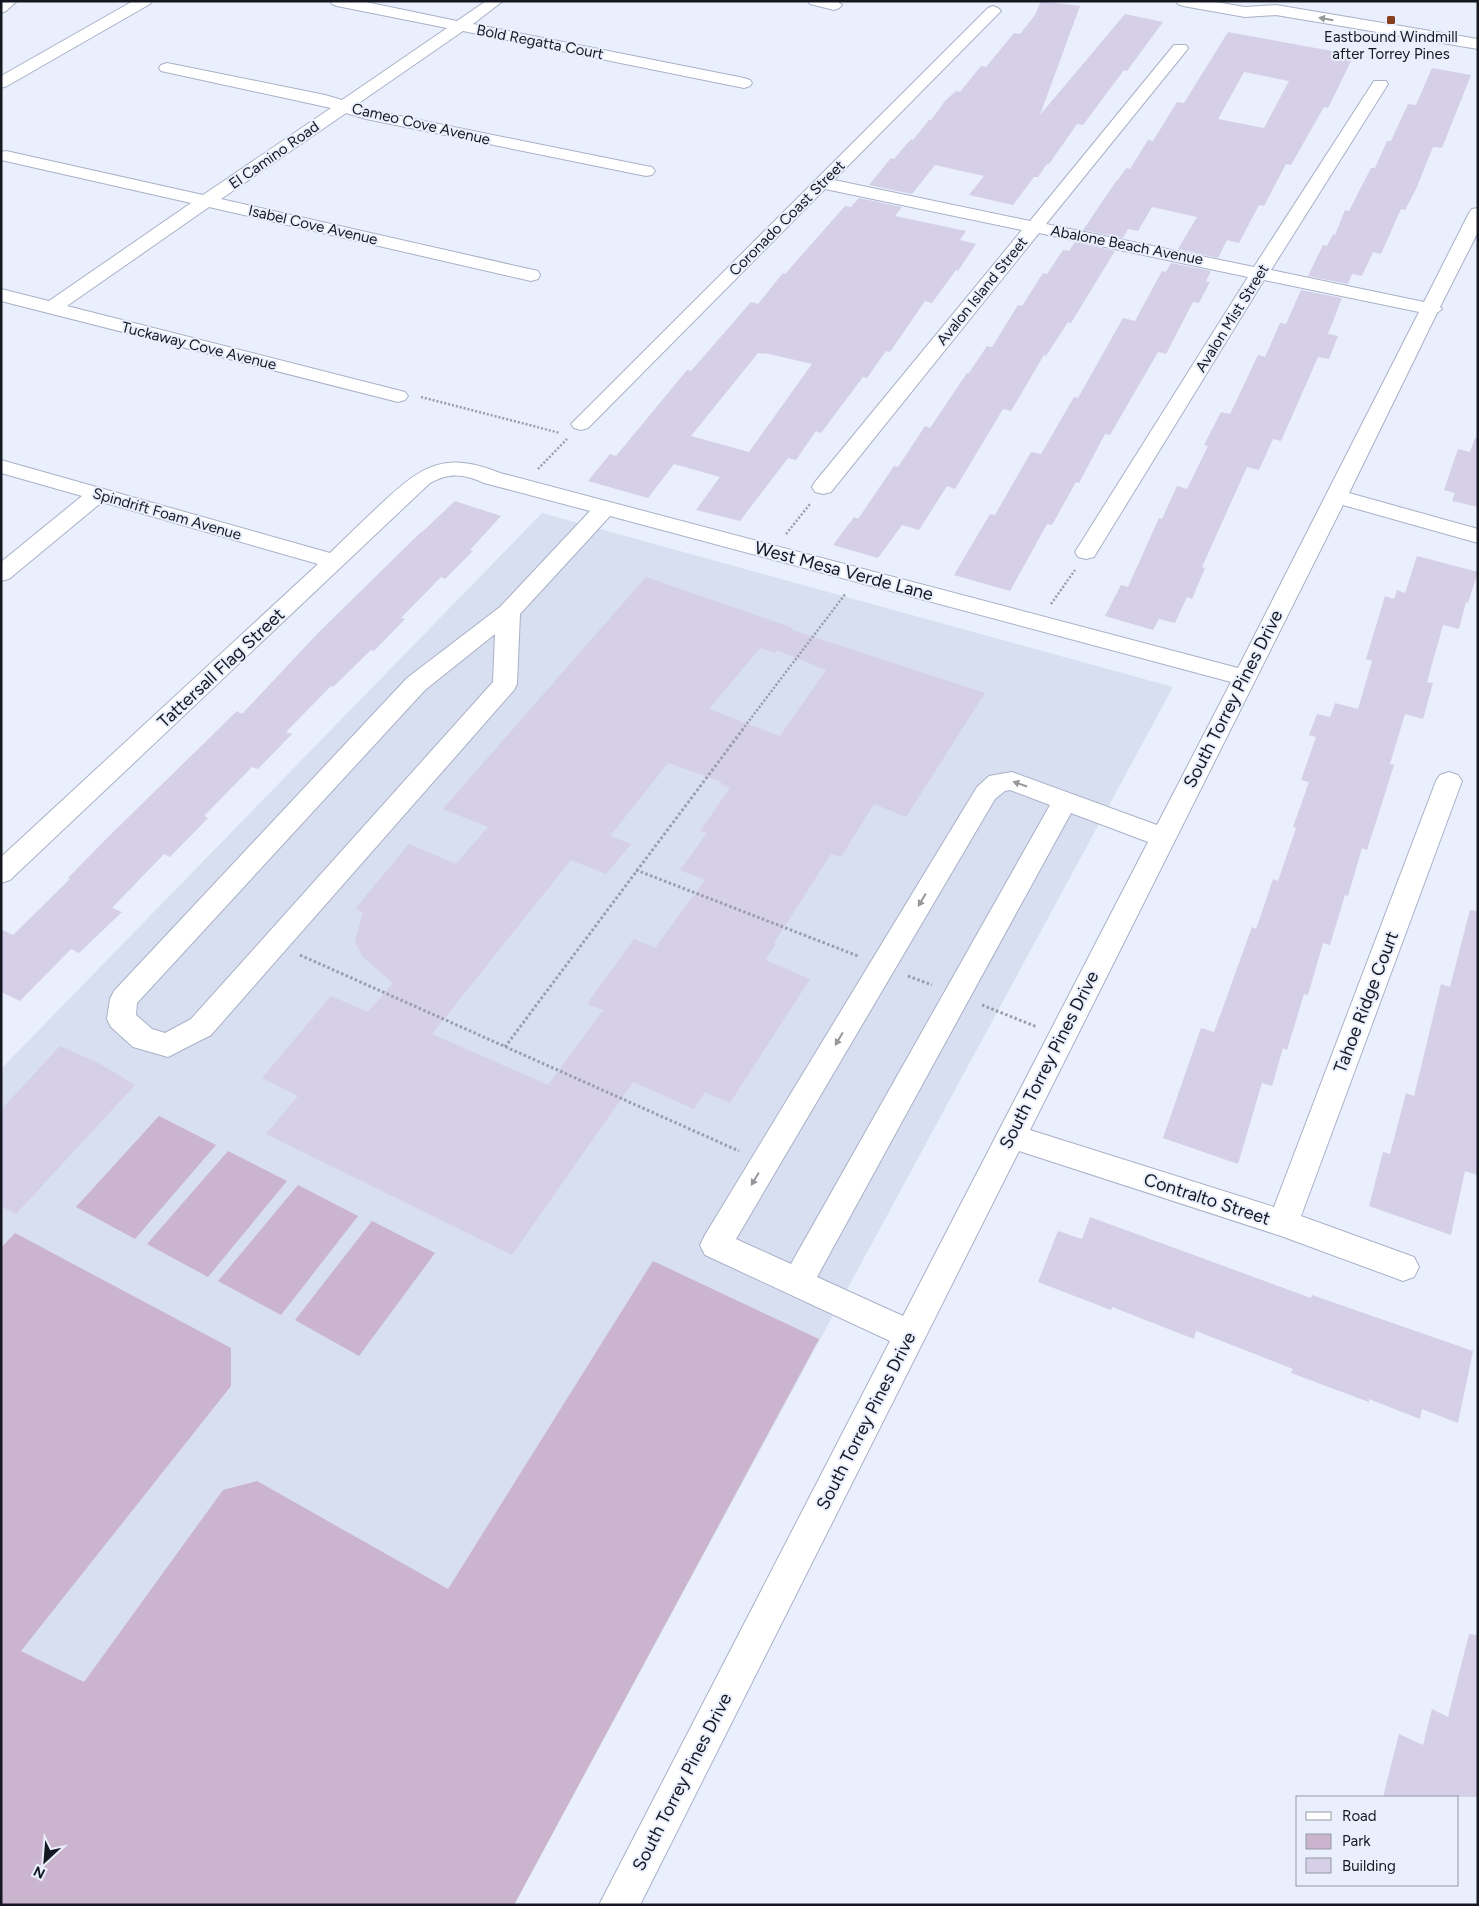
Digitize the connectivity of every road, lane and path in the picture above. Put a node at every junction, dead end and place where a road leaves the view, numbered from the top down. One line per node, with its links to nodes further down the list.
1 (10, 1): 8 (street)
2 (144, 1): 16 (street)
3 (337, 1): 12 (street, Bold Regatta Court)
4 (496, 1): 12 (street, El Camino Road)
5 (815, 1): 7 (street)
6 (1184, 1): 10 (street)
7 (834, 5)
8 (1, 8)
9 (992, 11): 22 (street, Coronado Coast Street)
10 (1245, 12): 11 (street); 13 (street, one-way to 10)
11 (1272, 25)
12 (461, 26): 17 (street, Bold Regatta Court); 19 (street, El Camino Road)
13 (1478, 44)
14 (1180, 48): 25 (street, Avalon Island Street)
15 (167, 68): 19 (street, Cameo Cove Avenue)
16 (1, 83)
17 (744, 83)
18 (1380, 84): 26 (street, Avalon Mist Street)
19 (344, 107): 21 (street, Cameo Cove Avenue); 23 (street, El Camino Road)
20 (6, 156): 23 (street, Isabel Cove Avenue)
21 (646, 171)
22 (822, 183): 25 (street, Abalone Beach Avenue); 32 (street, Coronado Coast Street)
23 (208, 201): 27 (street, Isabel Cove Avenue); 29 (street, El Camino Road)
24 (1478, 214): 30 (street, South Torrey Pines Drive)
25 (1034, 226): 26 (street, Abalone Beach Avenue); 36 (street, Avalon Island Street)
26 (1260, 272): 30 (street, Abalone Beach Avenue); 42 (street, Avalon Mist Street)
27 (531, 275)
28 (1, 295): 29 (street, Tuckaway Cove Avenue)
29 (52, 308): 31 (street, Tuckaway Cove Avenue)
30 (1432, 309): 38 (street, South Torrey Pines Drive)
31 (398, 396): 32 (path)
32 (576, 430): 35 (path)
33 (1, 466): 37 (street, Spindrift Foam Avenue)
34 (443, 470): 35 (street, West Mesa Verde Lane); 43 (street, Tattersall Flag Street)
35 (522, 486): 39 (street, West Mesa Verde Lane)
36 (823, 488): 41 (path)
37 (98, 494): 43 (street, Spindrift Foam Avenue); 44 (street)
38 (1335, 496): 40 (street); 48 (street, South Torrey Pines Drive)
39 (605, 508): 41 (street, West Mesa Verde Lane); 46 (street)
40 (1478, 536)
41 (772, 552): 45 (street, West Mesa Verde Lane)
42 (1086, 552): 47 (path)
43 (333, 562): 53 (street, Tattersall Flag Street)
44 (1, 574)
45 (860, 575): 47 (street, West Mesa Verde Lane); 52 (path)
46 (508, 612): 54 (street); 54 (street)
47 (1038, 623): 48 (street, West Mesa Verde Lane)
48 (1245, 678): 51 (street, South Torrey Pines Drive)
49 (1449, 781): 61 (street, Tahoe Ridge Court)
50 (1065, 801): 51 (street); 55 (street, one-way to 55); 56 (street)
51 (1163, 837): 57 (street, South Torrey Pines Drive)
52 (636, 870): 55 (path); 58 (path)
53 (1, 873)
54 (274, 944): 58 (path)
55 (883, 966): 56 (path); 60 (street, one-way to 60)
56 (957, 995): 57 (path); 63 (street)
57 (1061, 1037): 59 (street, South Torrey Pines Drive)
58 (505, 1047): 60 (path)
59 (1010, 1136): 61 (street, Contralto Street); 64 (street, South Torrey Pines Drive)
60 (765, 1162): 63 (street, one-way to 63)
61 (1283, 1223): 62 (street, Contralto Street)
62 (1403, 1266)
63 (797, 1283): 64 (street)
64 (910, 1336): 65 (street, South Torrey Pines Drive)
65 (619, 1905)

